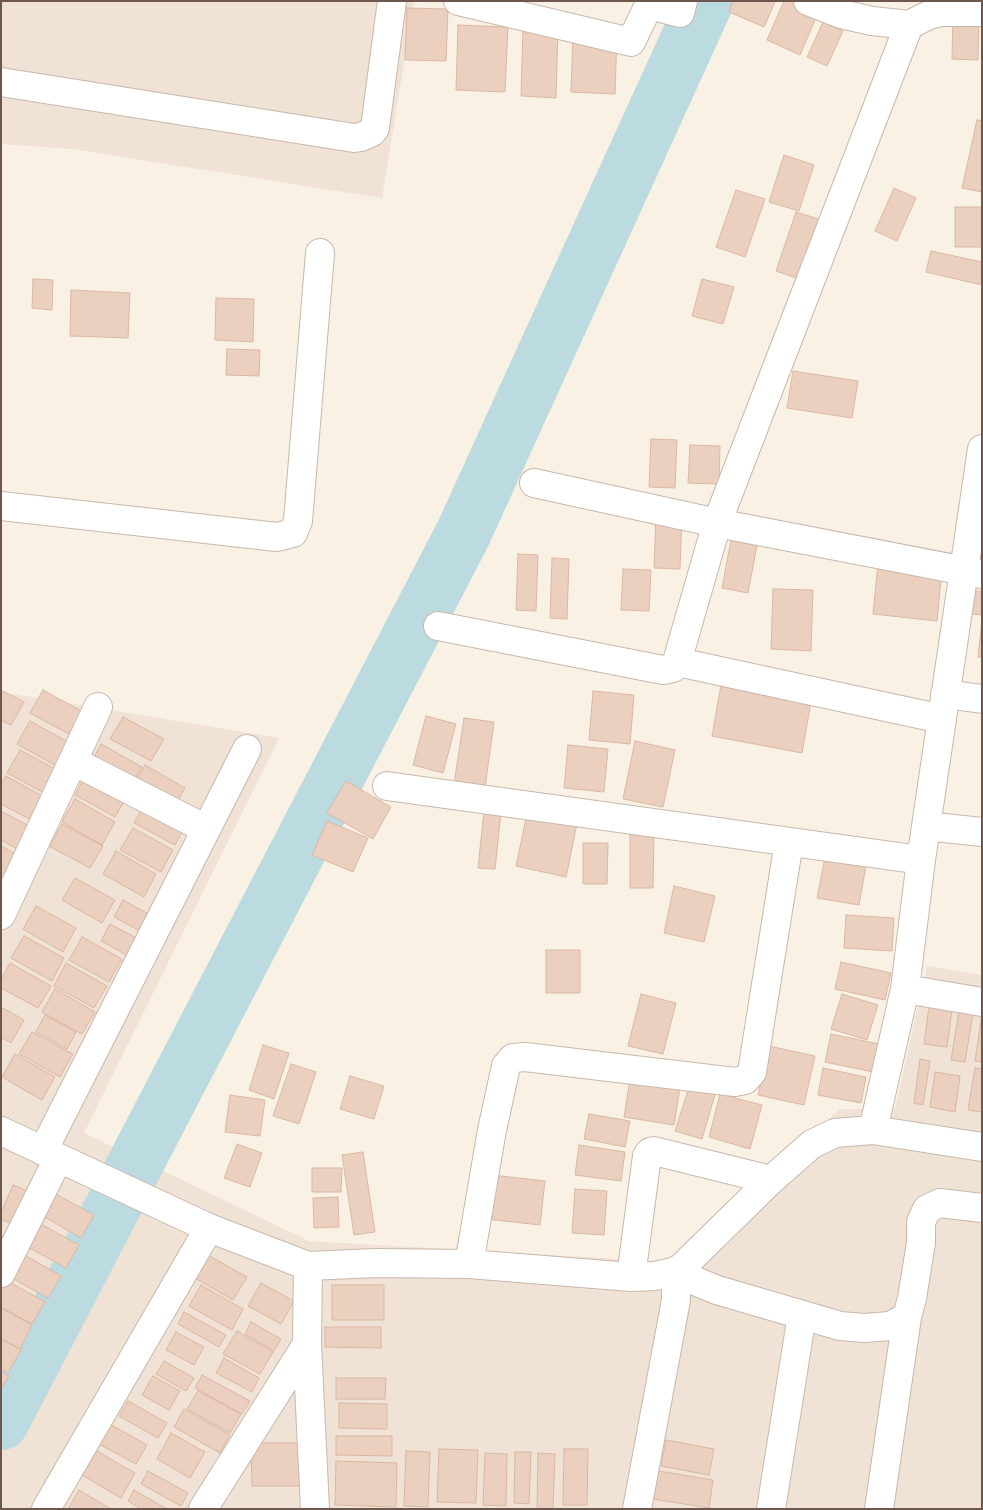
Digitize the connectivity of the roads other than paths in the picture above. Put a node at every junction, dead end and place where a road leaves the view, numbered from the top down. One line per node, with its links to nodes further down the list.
1 (392, 1): 9 (street)
2 (458, 1): 3 (street)
3 (683, 1)
4 (808, 1): 8 (street)
5 (980, 1): 6 (street)
6 (982, 6)
7 (982, 12): 8 (street)
8 (909, 25): 14 (street)
9 (1, 82)
10 (320, 254): 13 (street)
11 (982, 449): 15 (street)
12 (534, 483): 14 (street)
13 (1, 506)
14 (717, 523): 15 (street); 17 (street)
15 (973, 572): 19 (street)
16 (438, 626): 17 (street)
17 (678, 662): 19 (street)
18 (982, 699): 19 (street)
19 (943, 706): 24 (street)
20 (98, 707): 22 (street)
21 (246, 749): 25 (street)
22 (73, 761): 25 (street); 29 (street)
23 (387, 786): 27 (street)
24 (926, 826): 26 (street); 28 (street)
25 (206, 829): 35 (street)
26 (982, 832)
27 (789, 842): 28 (street); 39 (street)
28 (921, 860): 30 (street)
29 (1, 915)
30 (905, 989): 31 (street); 32 (street)
31 (982, 1002)
32 (873, 1130): 34 (street); 36 (street)
33 (1, 1131): 35 (street)
34 (982, 1147)
35 (51, 1155): 38 (street); 42 (street)
36 (771, 1180): 41 (street); 43 (street)
37 (982, 1208): 45 (street)
38 (209, 1228): 40 (street); 47 (street)
39 (469, 1264): 40 (street); 43 (street)
40 (308, 1266): 46 (street)
41 (673, 1272): 43 (street); 44 (street); 50 (street)
42 (1, 1273)
43 (631, 1276)
44 (802, 1315): 45 (street); 51 (street)
45 (907, 1317): 52 (street)
46 (307, 1344): 48 (street); 49 (street)
47 (46, 1509)
48 (203, 1509)
49 (315, 1509)
50 (637, 1509)
51 (770, 1509)
52 (878, 1509)

